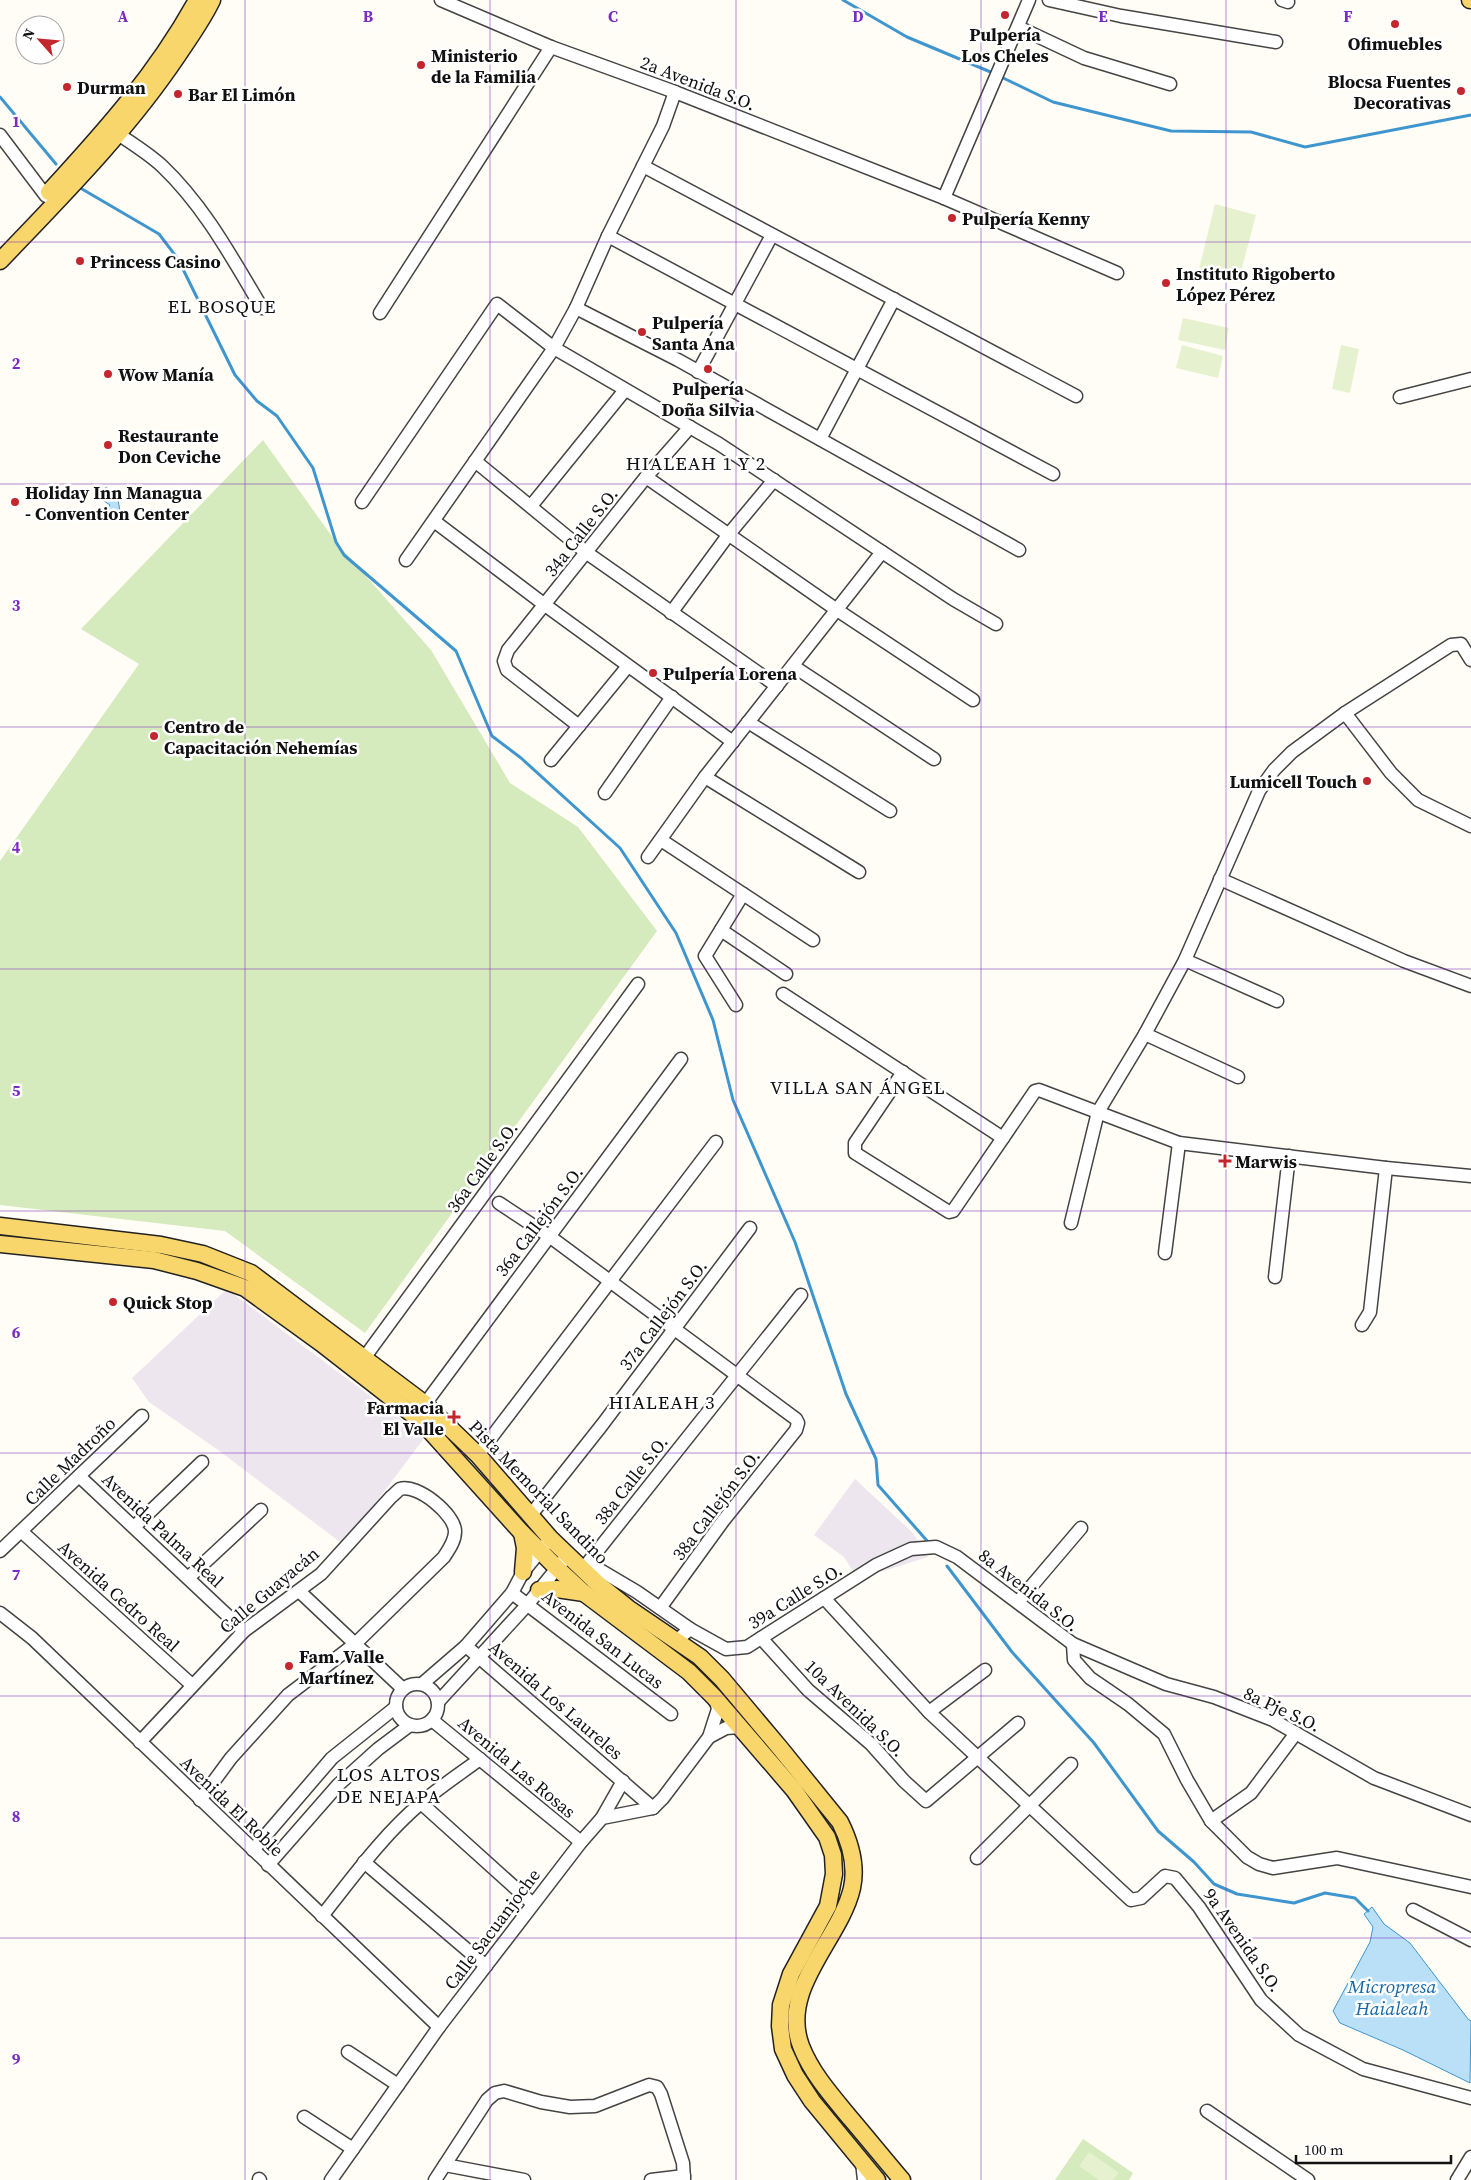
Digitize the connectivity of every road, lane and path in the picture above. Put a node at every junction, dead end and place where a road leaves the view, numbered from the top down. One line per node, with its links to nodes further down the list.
1 (197, 0): 14 (main road)
2 (212, 0): 11 (main road)
3 (440, 0): 8 (street, 2a Avenida S.O.)
4 (1029, 0): 6 (street)
5 (1049, 0): 7 (street)
6 (1018, 27): 9 (street); 15 (street)
7 (1276, 42)
8 (551, 47): 10 (street, 2a Avenida S.O.); 25 (street)
9 (1170, 84)
10 (675, 92): 13 (street); 15 (street, 2a Avenida S.O.)
11 (118, 134): 19 (main road); 23 (street)
12 (0, 135): 14 (street)
13 (643, 166): 16 (street); 17 (street)
14 (46, 196): 18 (main road)
15 (944, 198): 20 (street, 2a Avenida S.O.)
16 (772, 235): 21 (street); 22 (street)
17 (608, 236): 22 (street); 24 (street)
18 (0, 245)
19 (0, 261)
20 (1117, 273)
21 (894, 300): 27 (street); 31 (street)
22 (734, 304): 27 (street); 28 (street)
23 (262, 308)
24 (576, 308): 26 (street); 28 (street)
25 (380, 313)
26 (554, 348): 30 (street); 35 (street); 39 (street)
27 (857, 370): 34 (street); 36 (street)
28 (698, 372): 34 (street)
29 (1471, 379): 32 (street)
30 (625, 390): 33 (street); 40 (street)
31 (1076, 396)
32 (1400, 397)
33 (690, 427): 37 (street, 34a Calle S.O.); 38 (street)
34 (820, 439): 43 (street)
35 (475, 462): 40 (street); 41 (street)
36 (1052, 474)
37 (646, 477): 42 (street); 45 (street, 34a Calle S.O.)
38 (774, 480): 42 (street); 44 (street)
39 (362, 502)
40 (531, 506): 45 (street)
41 (434, 521): 46 (street); 47 (street)
42 (729, 534): 48 (street); 49 (street)
43 (1019, 550)
44 (882, 552): 48 (street); 50 (street)
45 (587, 553): 47 (street, 34a Calle S.O.); 49 (street)
46 (406, 560)
47 (545, 605): 52 (street); 59 (street, 34a Calle S.O.)
48 (838, 610): 53 (street); 56 (street)
49 (671, 613): 54 (street)
50 (996, 624)
51 (1471, 660): 57 (street)
52 (628, 666): 55 (street); 59 (street)
53 (792, 666): 54 (street); 61 (street)
54 (777, 686): 58 (street)
55 (672, 697): 60 (street); 64 (street)
56 (973, 700)
57 (1345, 714): 66 (street); 70 (street)
58 (748, 722): 60 (street); 65 (street)
59 (579, 726): 62 (street)
60 (733, 742): 63 (street)
61 (934, 759)
62 (551, 760)
63 (705, 777): 67 (street); 69 (street)
64 (606, 793)
65 (890, 811)
66 (1471, 826)
67 (661, 840): 68 (street); 71 (street)
68 (648, 857)
69 (859, 872)
70 (1220, 879): 74 (street); 77 (street)
71 (743, 894): 72 (street); 73 (street)
72 (721, 930): 75 (street); 80 (street)
73 (813, 940)
74 (1185, 960): 79 (street); 81 (street)
75 (786, 974)
76 (638, 984): 106 (street, 36a Calle S.O.)
77 (1471, 986)
78 (783, 994): 83 (street)
79 (1276, 1001)
80 (736, 1005)
81 (1145, 1034): 84 (street); 85 (street)
82 (681, 1059): 96 (street, 36a Callejón S.O.)
83 (903, 1072): 86 (street); 86 (street)
84 (1238, 1077)
85 (1098, 1112): 86 (street); 88 (street); 93 (street)
86 (1003, 1138)
87 (716, 1142): 102 (street)
88 (1179, 1142): 89 (street); 100 (street)
89 (1289, 1156): 90 (street); 101 (street)
90 (1386, 1168): 91 (street); 104 (street)
91 (1471, 1176)
92 (499, 1203): 96 (street)
93 (1072, 1223)
94 (0, 1227): 97 (main road, Pista Memorial Sandino); 99 (main road)
95 (750, 1228): 105 (street, 37a Callejón S.O.)
96 (549, 1236): 102 (street); 108 (street, 36a Callejón S.O.)
97 (90, 1238): 99 (main road); 106 (main road, Pista Memorial Sandino)
98 (0, 1244): 99 (main road, Pista Memorial Sandino)
99 (44, 1249): 106 (main road, Pista Memorial Sandino)
100 (1165, 1253)
101 (1275, 1277)
102 (609, 1281): 105 (street); 110 (street)
103 (801, 1295): 107 (street, 38a Calle S.O.)
104 (1362, 1325)
105 (674, 1330): 107 (street); 114 (street, 37a Callejón S.O.)
106 (360, 1364): 108 (main road, Pista Memorial Sandino); 118 (main road, Pista Memorial Sandino)
107 (736, 1375): 123 (street, 38a Calle S.O.); 134 (street, 38a Callejón S.O.)
108 (426, 1404): 110 (main road, Pista Memorial Sandino)
109 (142, 1416): 112 (street, Calle Madroño)
110 (478, 1455): 114 (main road, Pista Memorial Sandino)
111 (202, 1462): 115 (street)
112 (79, 1476): 115 (street, Avenida Palma Real); 117 (street, Calle Madroño)
113 (261, 1510): 126 (street)
114 (530, 1516): 119 (main road, Pista Memorial Sandino)
115 (134, 1528): 126 (street, Avenida Palma Real)
116 (1081, 1528): 132 (street)
117 (22, 1532): 121 (street, Calle Madroño); 147 (street, Avenida Cedro Real)
118 (522, 1533): 119 (main road, Pista Memorial Sandino); 125 (main road)
119 (545, 1544): 122 (main road, Pista Memorial Sandino); 124 (main road, Pista Memorial Sandino); 125 (street)
120 (936, 1547): 131 (street, 39a Calle S.O.); 132 (street, 8a Avenida S.O.)
121 (0, 1551)
122 (568, 1556): 123 (main road, Pista Memorial Sandino); 124 (street)
123 (586, 1566): 134 (street, 39a Calle S.O.); 140 (main road, Pista Memorial Sandino)
124 (557, 1568): 127 (street); 130 (main road, Pista Memorial Sandino)
125 (524, 1572): 129 (street)
126 (188, 1578): 138 (street, Avenida Palma Real)
127 (539, 1590): 130 (main road); 133 (street)
128 (299, 1591): 138 (street, Calle Guayacán); 141 (street); 141 (street, Calle Guayacán)
129 (512, 1593): 133 (street, Avenida San Lucas); 143 (street)
130 (584, 1593): 136 (main road, Pista Memorial Sandino)
131 (824, 1598): 139 (street, 39a Calle S.O.); 152 (street)
132 (1018, 1602): 142 (street, 8a Avenida S.O.)
133 (528, 1604): 144 (street); 153 (street, Avenida San Lucas)
134 (660, 1608): 137 (street, 39a Calle S.O.)
135 (0, 1613): 160 (street, Avenida El Roble)
136 (628, 1626): 140 (main road); 149 (main road, Pista Memorial Sandino)
137 (690, 1629): 139 (street, 39a Calle S.O.); 140 (street)
138 (244, 1630): 147 (street, Calle Guayacán)
139 (761, 1638): 161 (street, 10a Avenida S.O.)
140 (676, 1641): 200 (main road, Pista Memorial Sandino)
141 (355, 1644): 148 (street); 165 (street)
142 (1073, 1644): 158 (street, 8a Pje S.O.); 171 (street, 8a Avenida S.O.)
143 (466, 1646): 144 (street, Avenida Los Laureles); 146 (street)
144 (480, 1656): 150 (street); 164 (street, Avenida Los Laureles)
145 (985, 1670): 152 (street)
146 (422, 1684): 148 (street); 150 (street)
147 (192, 1685): 160 (street, Calle Guayacán)
148 (403, 1689): 151 (street)
149 (714, 1697): 157 (main road, Pista Memorial Sandino); 159 (street)
150 (438, 1702): 154 (street)
151 (396, 1707): 156 (street); 173 (street)
152 (929, 1712): 161 (street)
153 (671, 1714)
154 (432, 1720): 156 (street); 162 (street, Avenida Las Rosas)
155 (1018, 1723): 161 (street)
156 (410, 1725): 176 (street)
157 (740, 1727): 159 (street); 191 (main road, Pista Memorial Sandino)
158 (1296, 1733): 169 (street, 8a Pje S.O.); 171 (street)
159 (709, 1737): 168 (street)
160 (140, 1742): 165 (street, Avenida El Roble)
161 (976, 1756): 167 (street)
162 (480, 1759): 166 (street); 172 (street, Avenida Las Rosas)
163 (1071, 1764): 167 (street)
164 (623, 1781): 168 (street, Avenida Los Laureles); 170 (street, Avenida Los Laureles)
165 (200, 1800): 173 (street, Avenida El Roble)
166 (421, 1804): 175 (street); 178 (street)
167 (1031, 1805): 174 (street); 186 (street, 9a Avenida S.O.)
168 (653, 1808): 170 (street)
169 (1471, 1815)
170 (602, 1818): 172 (street, Calle Sacuanjoche)
171 (1211, 1821): 177 (street, 8a Avenida S.O.)
172 (581, 1842): 178 (street, Calle Sacuanjoche)
173 (253, 1850): 176 (street, Avenida El Roble)
174 (977, 1858)
175 (364, 1862): 180 (street); 182 (street)
176 (268, 1865): 180 (street, Avenida El Roble)
177 (1471, 1887)
178 (533, 1904): 182 (street, Calle Sacuanjoche)
179 (1412, 1910): 181 (street)
180 (322, 1916): 183 (street, Avenida El Roble)
181 (1471, 1940)
182 (486, 1966): 183 (street, Calle Sacuanjoche)
183 (439, 2027): 185 (street, Calle Sacuanjoche)
184 (348, 2052): 185 (street)
185 (398, 2085): 189 (street, Calle Sacuanjoche)
186 (1471, 2098)
187 (1207, 2111): 201 (street)
188 (304, 2117): 189 (street)
189 (353, 2149): 194 (street, Calle Sacuanjoche)
190 (1471, 2157): 202 (street)
191 (862, 2162): 198 (street); 199 (main road, Pista Memorial Sandino)
192 (446, 2165): 193 (street); 195 (street); 196 (street)
193 (684, 2178): 197 (street)
194 (331, 2180)
195 (435, 2180)
196 (524, 2180)
197 (651, 2180)
198 (864, 2180)
199 (877, 2180)
200 (902, 2180)
201 (1308, 2180)
202 (1457, 2180)

